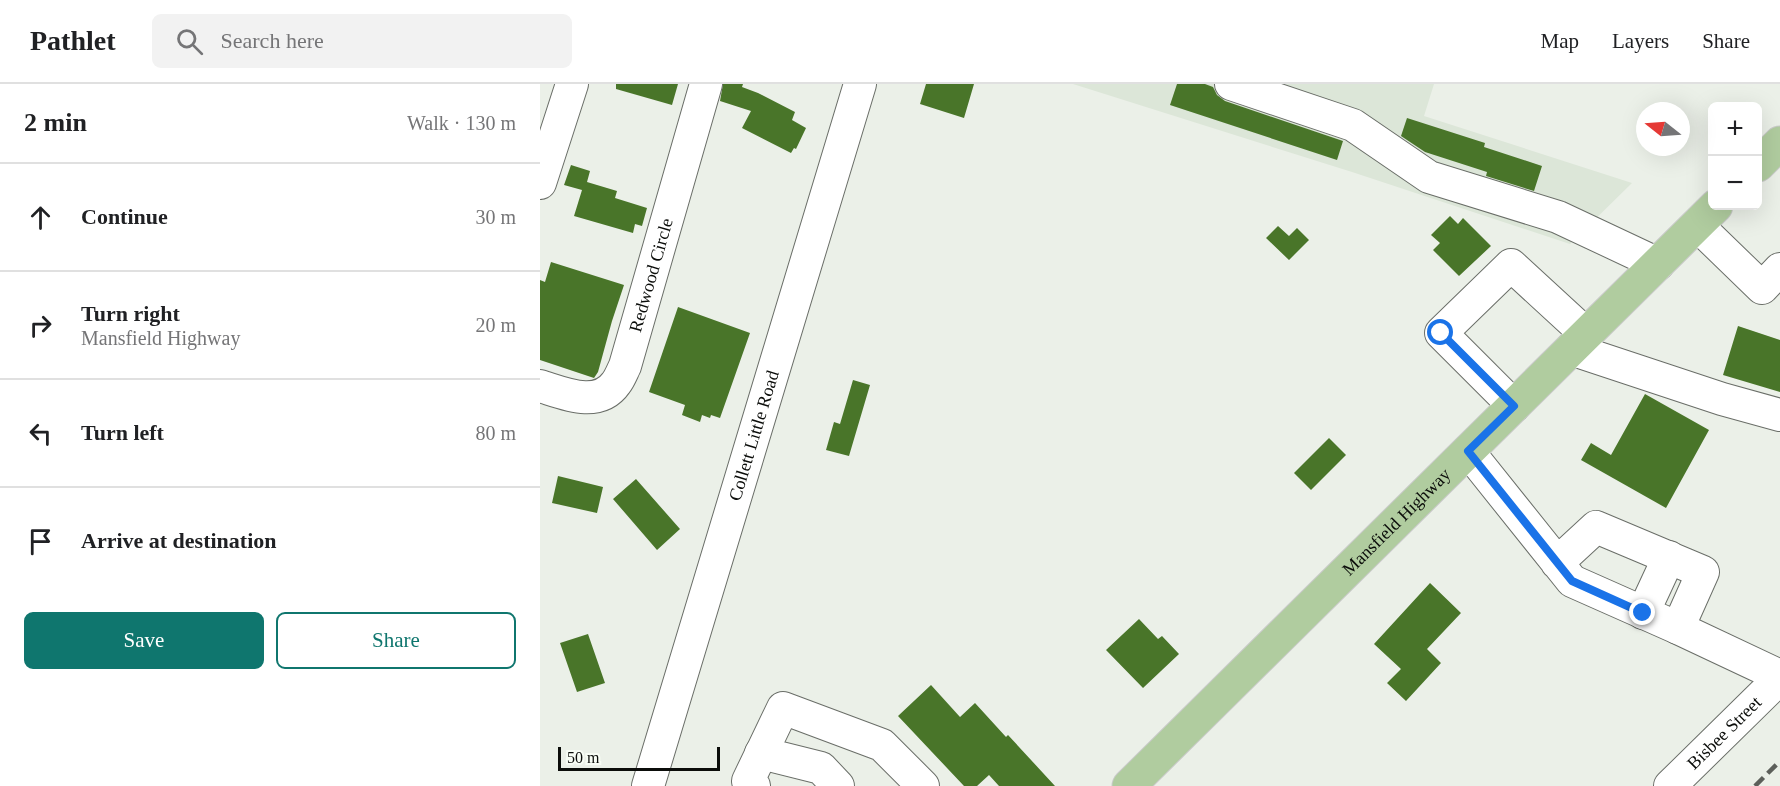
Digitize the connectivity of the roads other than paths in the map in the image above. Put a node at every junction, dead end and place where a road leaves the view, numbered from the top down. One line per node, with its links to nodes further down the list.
1 (572, 84): 7 (street)
2 (706, 84): 12 (street, Redwood Circle)
3 (860, 84): 22 (street, Collett Little Road)
4 (1231, 84): 9 (street)
5 (1780, 143): 6 (main road)
6 (1762, 161)
7 (540, 183)
8 (1707, 215): 9 (main road, Mansfield Highway); 10 (street)
9 (1658, 264): 11 (main road, Mansfield Highway)
10 (1780, 269)
11 (1579, 342): 13 (main road, Mansfield Highway); 13 (street); 14 (street)
12 (540, 386)
13 (1514, 406): 15 (main road, Mansfield Highway)
14 (1780, 415)
15 (1468, 451): 17 (street); 26 (main road, Mansfield Highway)
16 (1669, 557): 17 (street); 18 (street); 19 (street)
17 (1557, 563): 18 (street)
18 (1643, 613): 19 (street)
19 (1678, 628): 20 (street)
20 (1780, 677): 27 (street, Bisbee Street)
21 (761, 753): 23 (street); 24 (street); 25 (street)
22 (648, 786)
23 (754, 786)
24 (838, 786)
25 (923, 786)
26 (1129, 786)
27 (1670, 786)

